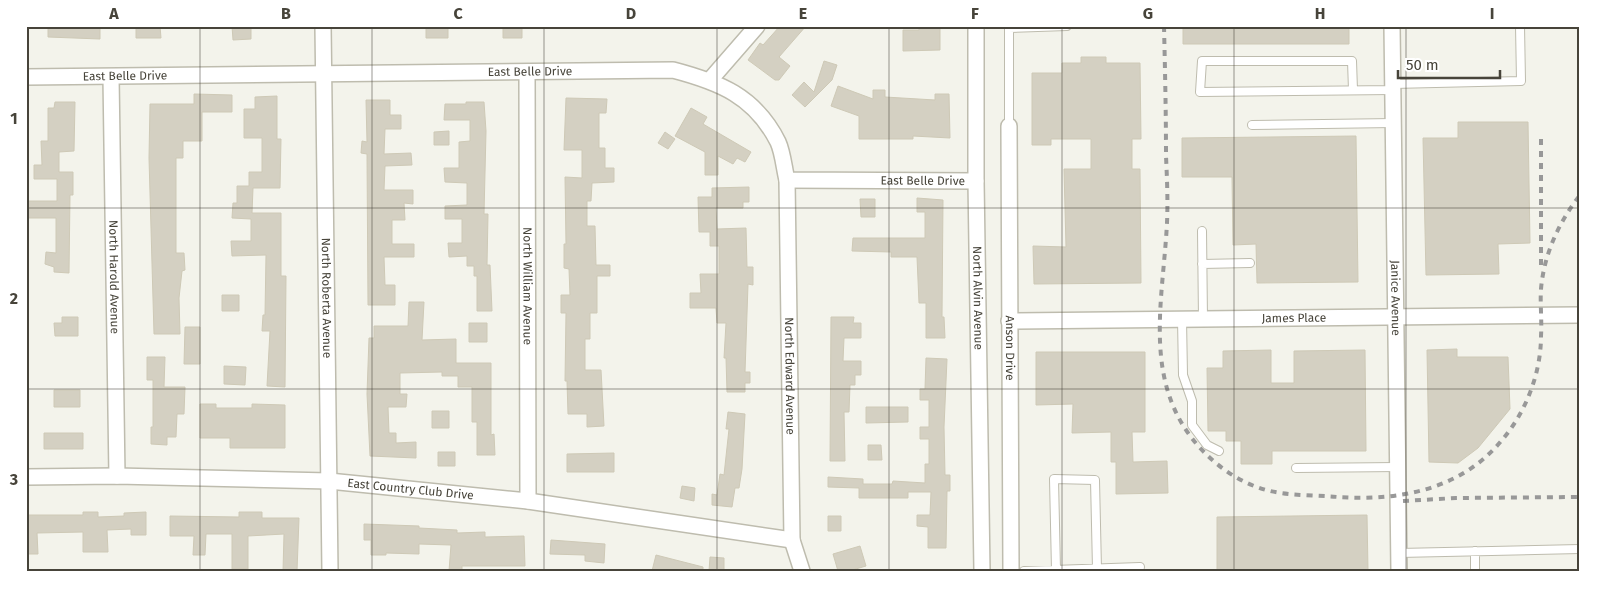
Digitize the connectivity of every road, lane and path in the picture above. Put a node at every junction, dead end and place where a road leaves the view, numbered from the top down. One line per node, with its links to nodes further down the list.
1 (323, 26): 8 (street, North Roberta Avenue)
2 (757, 26): 11 (street)
3 (976, 26): 18 (street, North Alvin Avenue)
4 (1067, 26): 16 (lane)
5 (1392, 26): 12 (street, Janice Avenue)
6 (1520, 26): 12 (lane)
7 (527, 72): 8 (street, East Belle Drive); 11 (street, East Belle Drive); 33 (street, North William Avenue)
8 (324, 74): 10 (street, East Belle Drive); 32 (street, North Roberta Avenue)
9 (26, 77): 10 (street, East Belle Drive)
10 (111, 77): 30 (street, North Harold Avenue)
11 (710, 80): 17 (street, East Belle Drive)
12 (1393, 87): 13 (lane); 14 (street, Janice Avenue)
13 (1353, 90): 13 (lane)
14 (1394, 124): 15 (lane); 23 (street, Janice Avenue)
15 (1252, 125)
16 (1008, 126): 26 (street, Anson Drive)
17 (787, 180): 18 (street, East Belle Drive); 34 (street, North Edward Avenue)
18 (976, 181): 43 (street, North Alvin Avenue)
19 (1202, 231): 21 (lane)
20 (1250, 263): 21 (lane)
21 (1202, 264): 25 (lane)
22 (1580, 315): 23 (street, James Place)
23 (1396, 316): 25 (street, James Place); 28 (street, Janice Avenue)
24 (1182, 319): 25 (street, James Place); 26 (street, James Place); 27 (lane)
25 (1203, 319)
26 (1008, 321): 44 (street, Anson Drive)
27 (1219, 450)
28 (1398, 467): 29 (lane); 37 (street, Janice Avenue)
29 (1296, 468)
30 (117, 476): 31 (street, East Country Club Drive); 32 (street, East Country Club Drive)
31 (26, 477)
32 (328, 481): 33 (street, East Country Club Drive); 41 (street, North Roberta Avenue)
33 (528, 501): 34 (street, East Country Club Drive)
34 (792, 540): 42 (street, North Edward Avenue)
35 (1580, 549): 36 (lane)
36 (1475, 552): 37 (lane); 47 (lane)
37 (1399, 553): 46 (street, Janice Avenue)
38 (1140, 568): 39 (lane)
39 (1097, 569): 40 (lane); 40 (lane)
40 (1056, 570): 45 (lane)
41 (330, 571)
42 (802, 571)
43 (982, 571)
44 (1011, 571)
45 (1024, 571)
46 (1399, 571)
47 (1475, 571)

